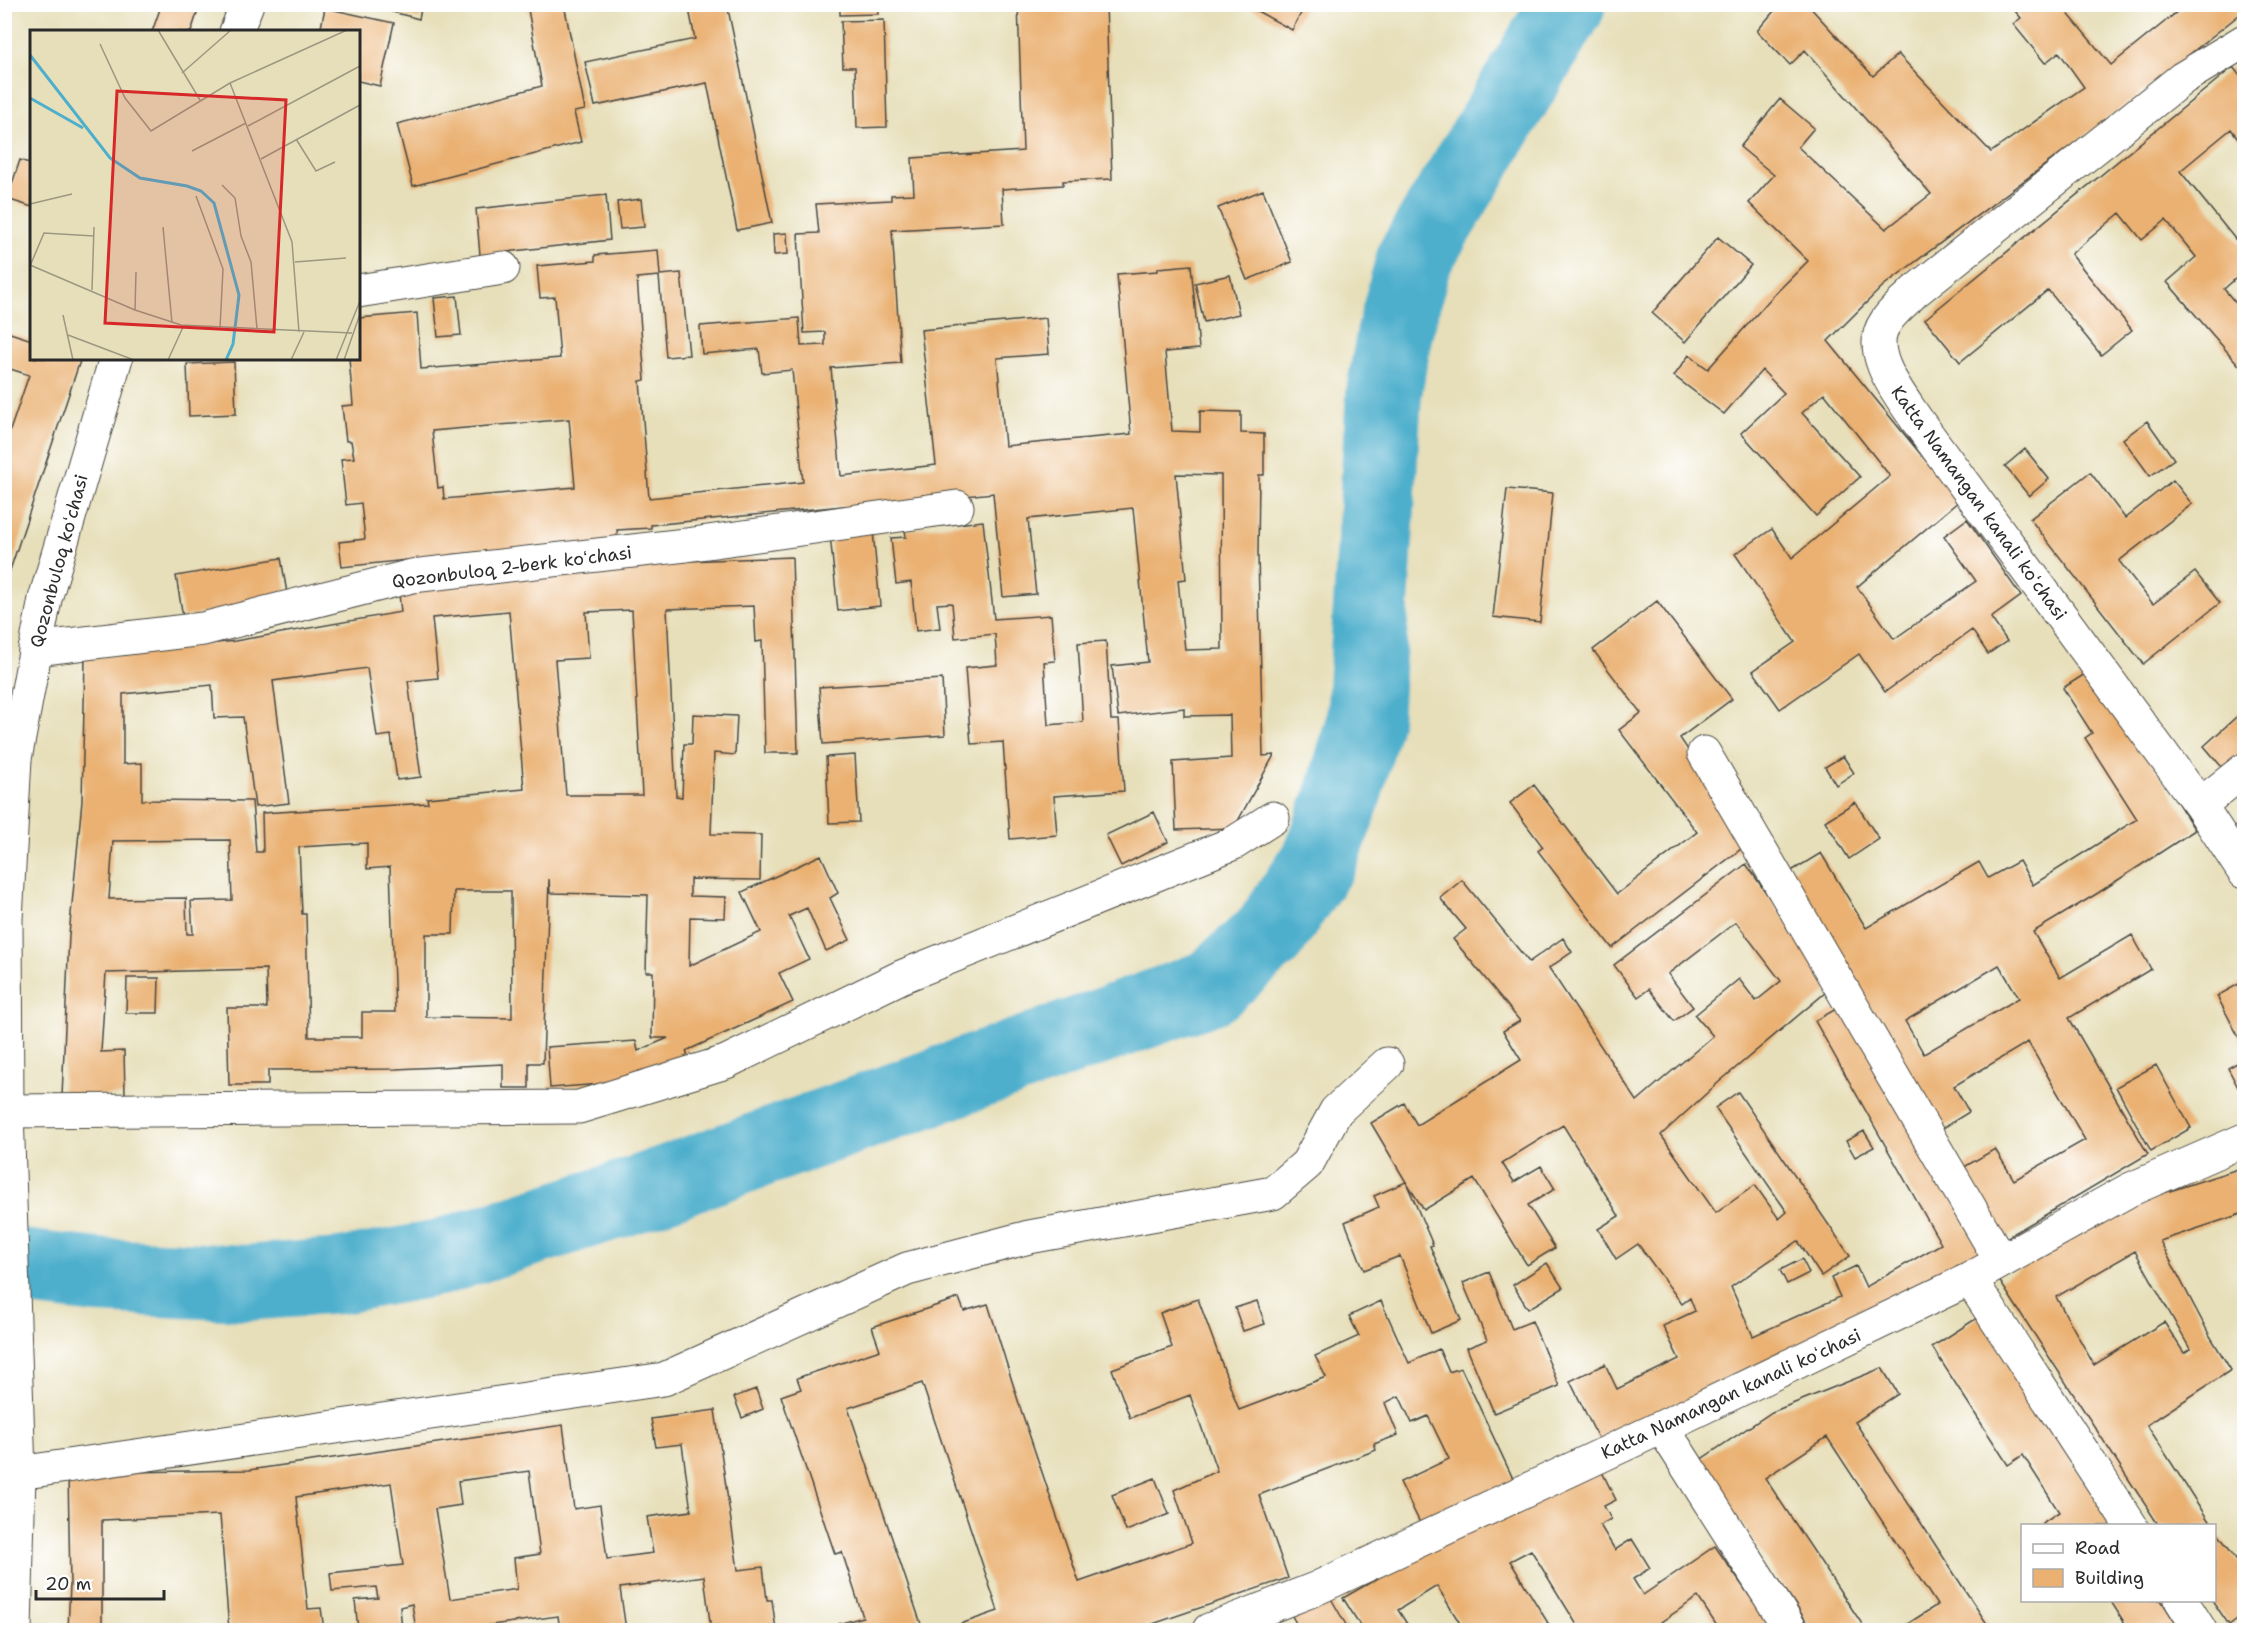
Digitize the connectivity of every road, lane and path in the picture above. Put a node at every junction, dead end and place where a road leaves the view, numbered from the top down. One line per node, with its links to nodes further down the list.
1 (247, 4): 2 (street)
2 (237, 30)
3 (2244, 41): 12 (street, Katta Namangan kanali koʻchasi)
4 (503, 268): 5 (street)
5 (360, 291)
6 (115, 360): 8 (street, Qozonbuloq koʻchasi)
7 (957, 507): 8 (street, Qozonbuloq 2-berk koʻchasi)
8 (35, 649): 10 (street, Qozonbuloq koʻchasi)
9 (1704, 753): 18 (street)
10 (10, 757): 16 (street, Qozonbuloq koʻchasi)
11 (2244, 770): 12 (street)
12 (2200, 805): 14 (street, Katta Namangan kanali koʻchasi)
13 (1273, 818): 16 (street)
14 (2244, 872)
15 (1387, 1064): 21 (street)
16 (7, 1111): 21 (street, Qozonbuloq koʻchasi)
17 (2244, 1140): 18 (street, Katta Namangan kanali koʻchasi)
18 (2001, 1261): 19 (street, Katta Namangan kanali koʻchasi)
19 (1970, 1280): 20 (street, Katta Namangan kanali koʻchasi); 22 (street)
20 (1662, 1427): 25 (street, Katta Namangan kanali koʻchasi); 26 (street)
21 (20, 1473): 24 (street, Qozonbuloq koʻchasi)
22 (2130, 1524)
23 (2182, 1602): 27 (street)
24 (15, 1630)
25 (1209, 1630)
26 (1791, 1630)
27 (2200, 1630)

